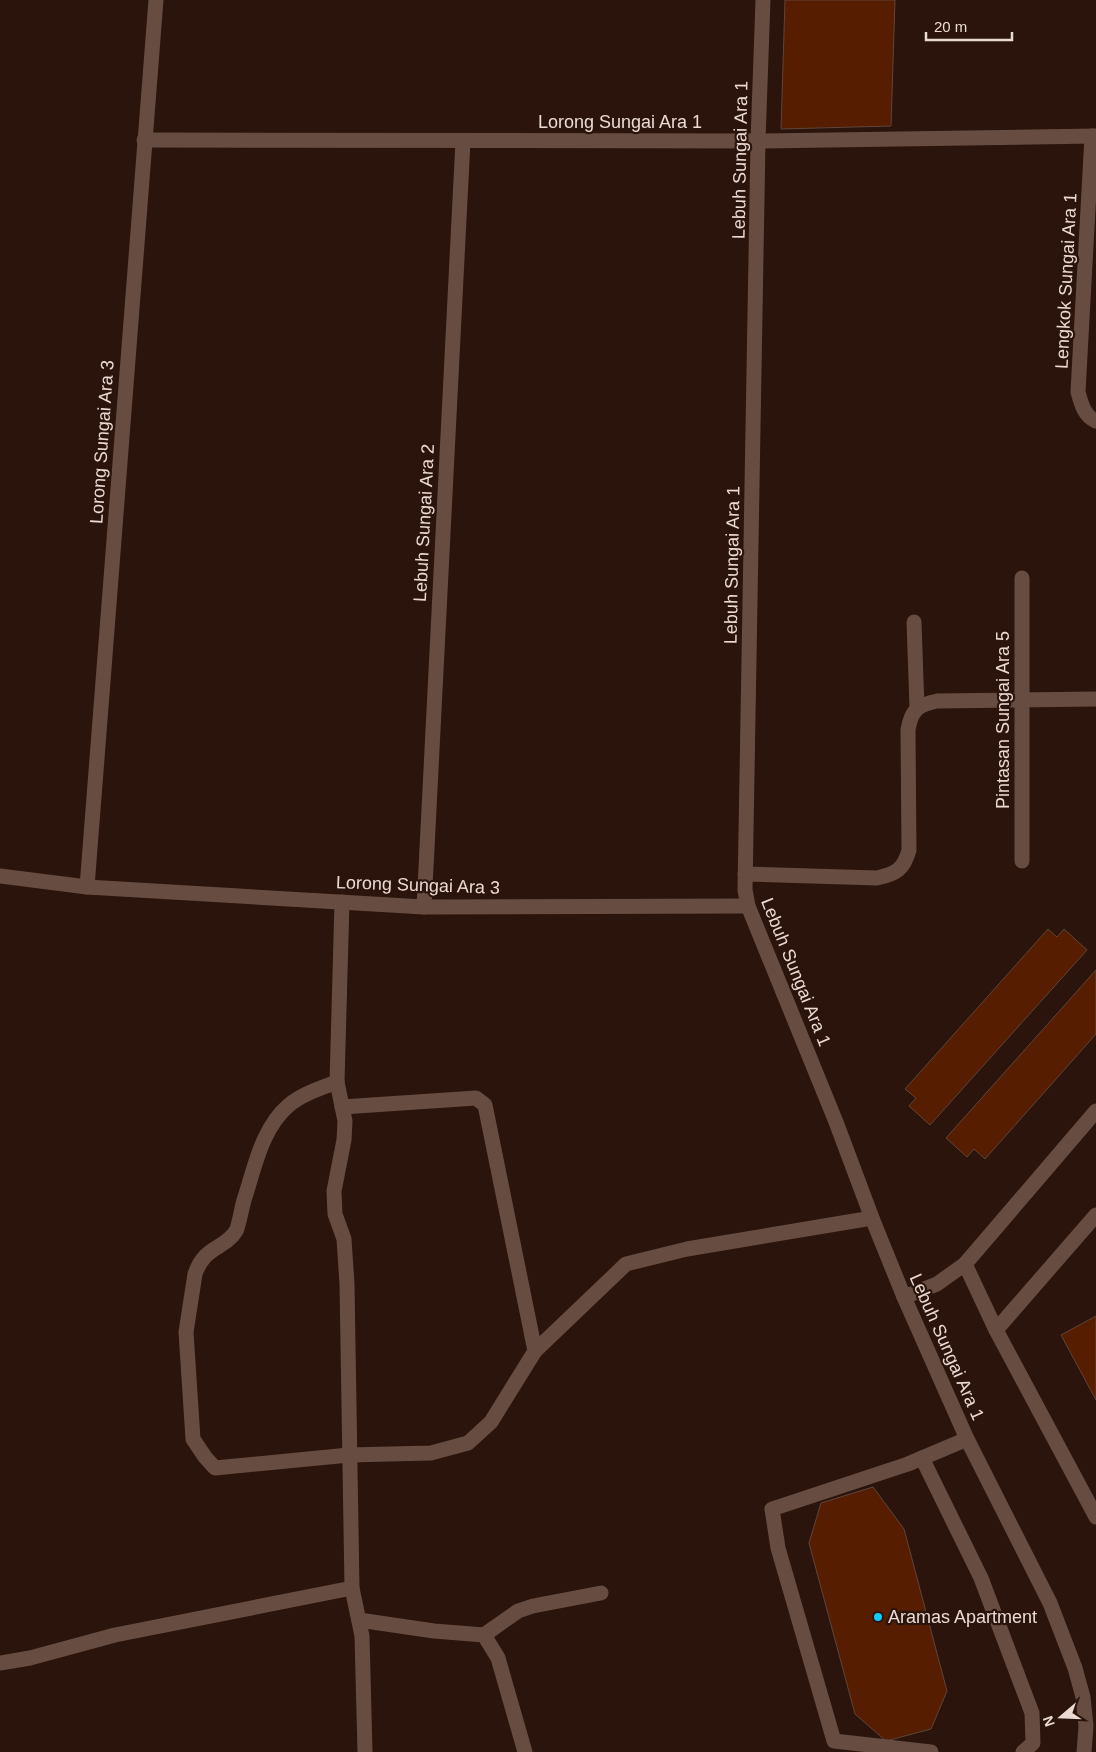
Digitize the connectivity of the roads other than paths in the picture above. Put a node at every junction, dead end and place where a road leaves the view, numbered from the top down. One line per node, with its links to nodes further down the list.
1 (156, 0): 4 (street, Lorong Sungai Ara 3)
2 (763, 0): 6 (street, Lebuh Sungai Ara 1)
3 (1094, 136): 6 (street, Lorong Sungai Ara 1); 7 (street, Lengkok Sungai Ara 1)
4 (144, 140): 5 (street, Lorong Sungai Ara 1); 16 (street, Lorong Sungai Ara 3)
5 (463, 141): 6 (street, Lorong Sungai Ara 1); 19 (street, Lebuh Sungai Ara 2)
6 (758, 141): 14 (street, Lebuh Sungai Ara 1)
7 (1096, 421)
8 (1022, 578): 11 (street, Pintasan Sungai Ara 5)
9 (914, 622): 12 (street)
10 (1096, 699): 11 (street)
11 (1021, 701): 12 (street); 13 (street, Pintasan Sungai Ara 5)
12 (917, 708): 14 (street)
13 (1022, 862)
14 (745, 874): 18 (street, Lebuh Sungai Ara 1)
15 (0, 876): 16 (street, Lorong Sungai Ara 3)
16 (87, 887): 17 (street, Lorong Sungai Ara 3)
17 (342, 902): 19 (street, Lorong Sungai Ara 3); 20 (street)
18 (748, 906): 19 (street, Lorong Sungai Ara 3); 24 (street, Lebuh Sungai Ara 1)
19 (424, 907)
20 (337, 1082): 21 (street); 30 (street)
21 (342, 1107): 28 (street); 30 (street)
22 (1096, 1111): 25 (street)
23 (1096, 1215): 27 (street)
24 (872, 1218): 26 (street, Lebuh Sungai Ara 1); 28 (street)
25 (965, 1264): 26 (street); 27 (street)
26 (904, 1297): 29 (street, Lebuh Sungai Ara 1)
27 (996, 1330): 32 (street)
28 (535, 1351): 30 (street)
29 (967, 1439): 31 (street); 42 (street, Lebuh Sungai Ara 1)
30 (350, 1455): 33 (street)
31 (922, 1458): 40 (street); 41 (street)
32 (1096, 1516)
33 (352, 1588): 35 (street); 37 (street)
34 (601, 1593): 36 (street)
35 (359, 1620): 36 (street); 38 (street)
36 (484, 1635): 39 (street)
37 (0, 1663)
38 (364, 1752)
39 (525, 1752)
40 (931, 1752)
41 (1023, 1752)
42 (1084, 1752)

